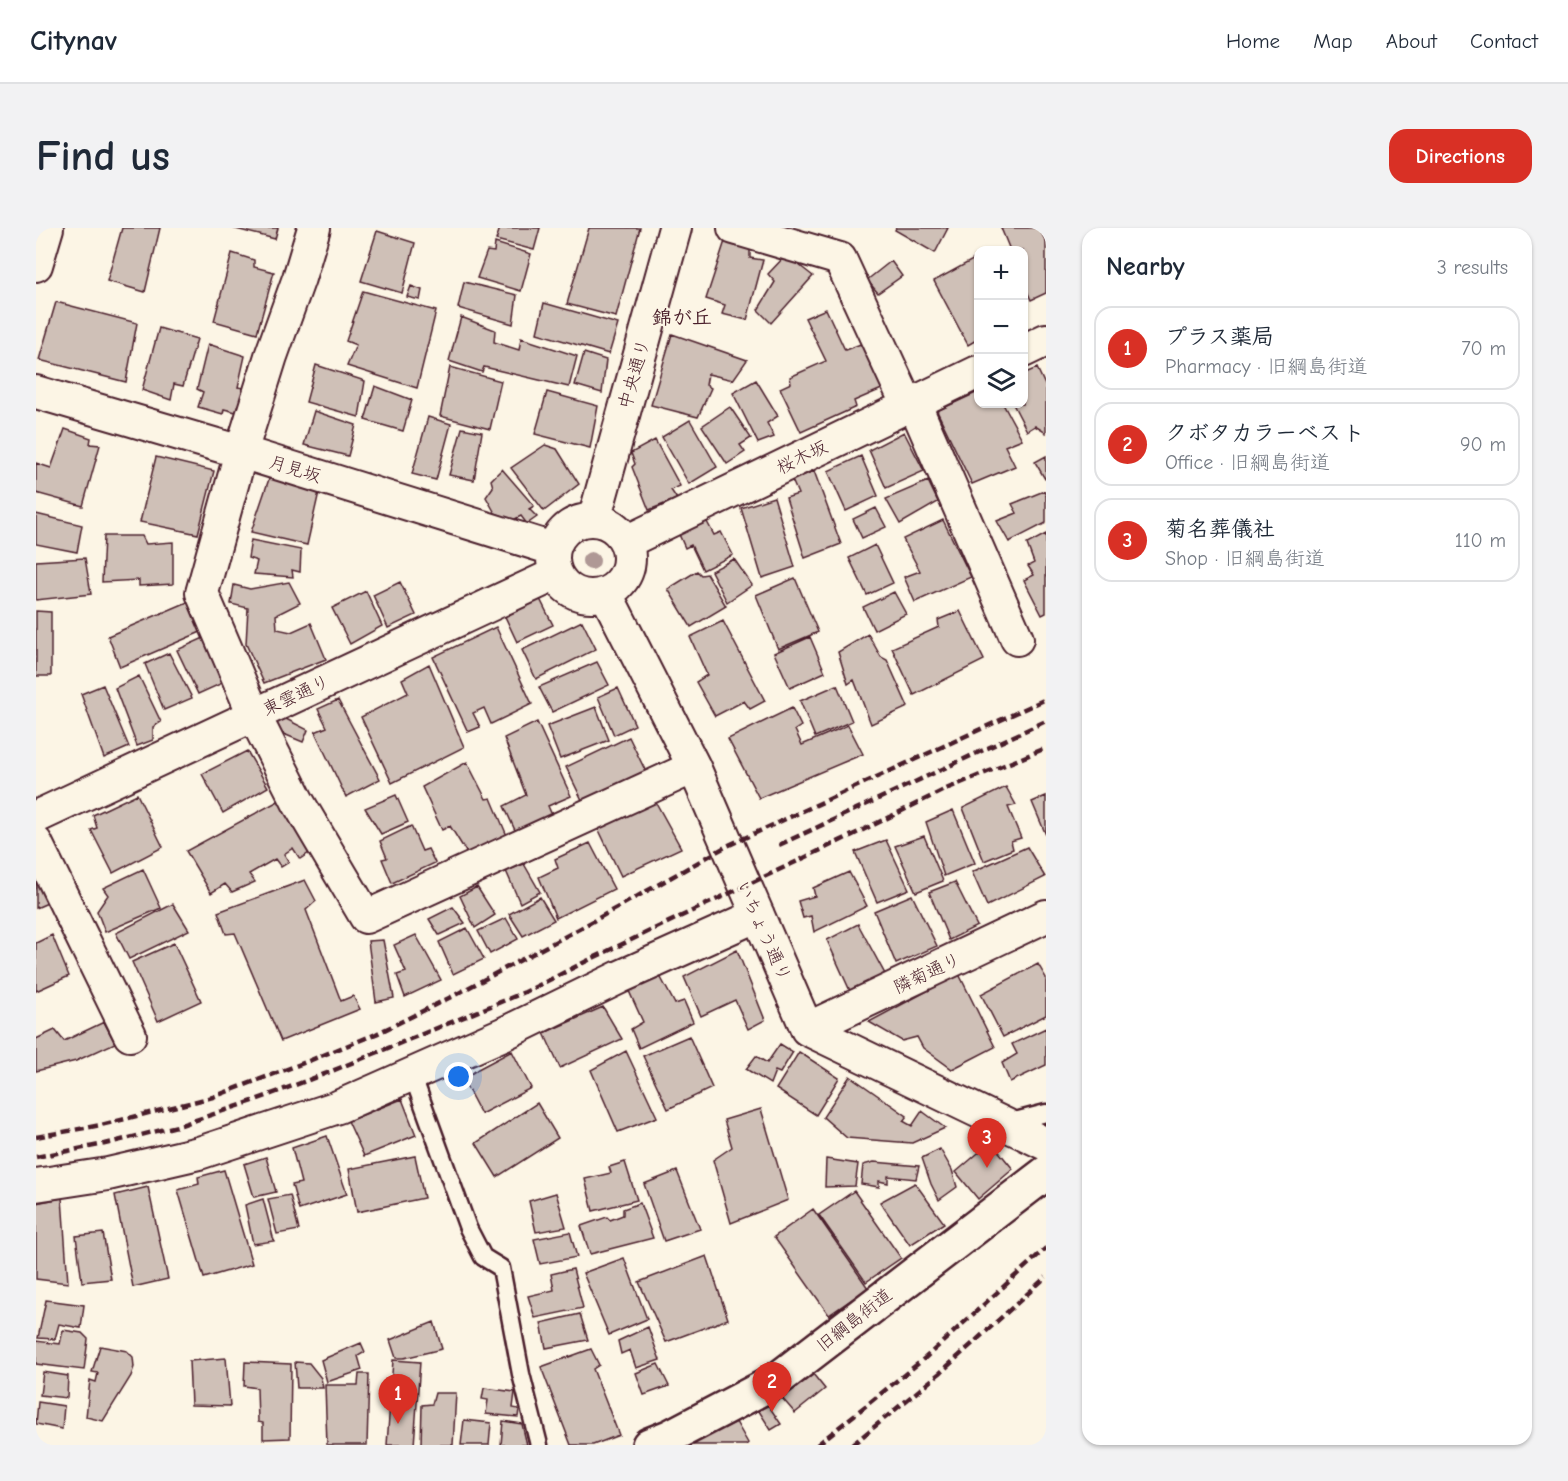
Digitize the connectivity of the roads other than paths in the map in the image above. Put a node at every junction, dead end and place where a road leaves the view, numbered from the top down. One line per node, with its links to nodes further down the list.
1 (47, 228): 5 (street)
2 (314, 228): 11 (street)
3 (675, 228): 12 (street, 中央通り)
4 (734, 228): 10 (street)
5 (36, 265)
6 (1046, 340): 7 (street)
7 (1028, 349)
8 (974, 374): 10 (street, 桜木坂)
9 (36, 392): 11 (street, 月見坂)
10 (911, 405): 13 (street, 桜木坂); 16 (street)
11 (241, 452): 14 (street, 月見坂); 17 (street)
12 (594, 520): 13 (street); 14 (street)
13 (626, 542): 15 (street)
14 (555, 562): 15 (street); 17 (street, 東雲通り)
15 (606, 594): 18 (street, いちょう通り)
16 (1017, 639)
17 (254, 715): 18 (street); 19 (street, 東雲通り)
18 (694, 767): 21 (street, いちょう通り)
19 (36, 817)
20 (36, 843): 24 (street)
21 (759, 915): 23 (street, いちょう通り); 25 (street)
22 (1046, 916): 23 (street, 隣菊通り)
23 (807, 1029): 27 (street)
24 (130, 1035)
25 (412, 1074): 30 (street); 31 (lane)
26 (1046, 1113): 27 (lane)
27 (1004, 1124): 28 (street)
28 (1046, 1144)
29 (1046, 1173): 32 (street, 旧綱島街道)
30 (36, 1185)
31 (539, 1445)
32 (649, 1445)

